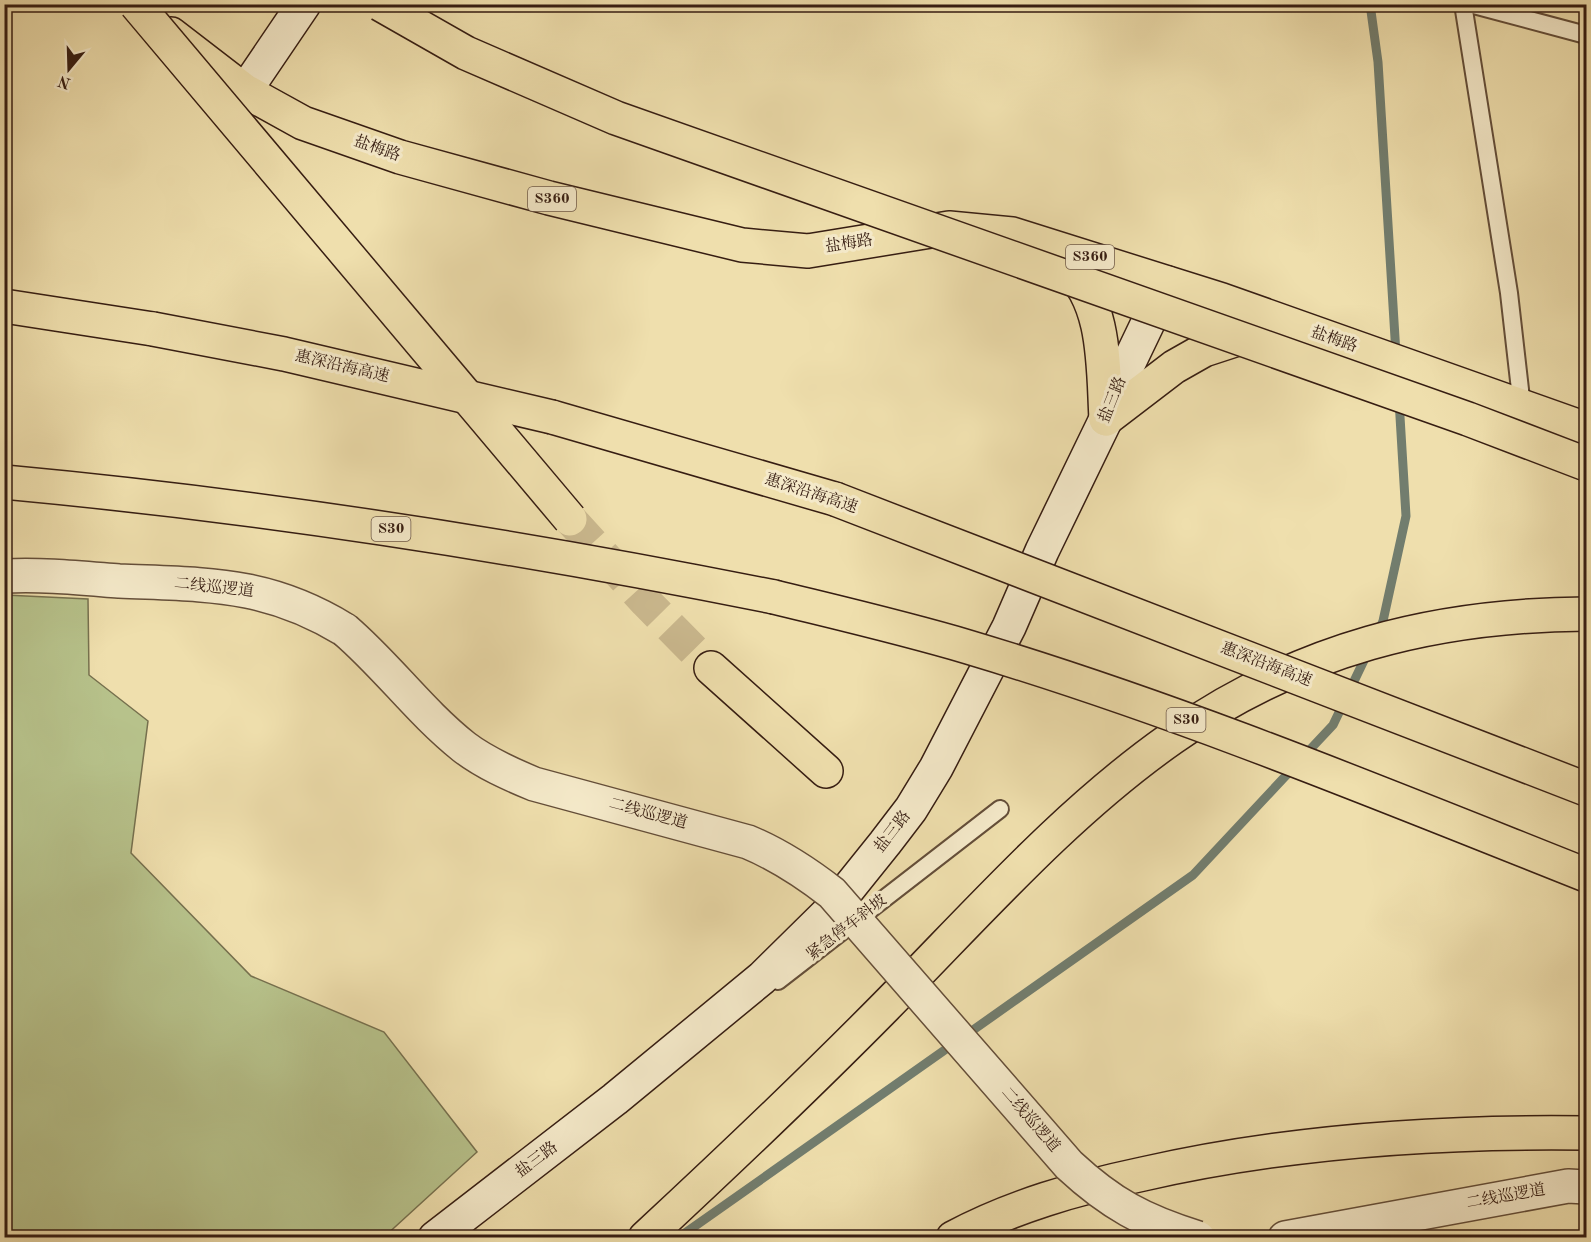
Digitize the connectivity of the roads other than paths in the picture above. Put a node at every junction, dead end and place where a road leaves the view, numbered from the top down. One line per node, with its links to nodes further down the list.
1 (135, 4): 7 (main road, 盐梅路 / S360); 17 (main road, bridge)
2 (304, 4): 7 (street)
3 (380, 4): 15 (main road, bridge)
4 (1463, 4): 12 (lane)
5 (1470, 4): 6 (lane)
6 (1587, 35)
7 (245, 91): 8 (main road, 盐梅路 / S360)
8 (1012, 234): 9 (main road, 盐梅路 / S360); 13 (main road)
9 (1167, 284): 11 (main road, 盐梅路 / S360); 13 (street, 盐三路)
10 (4, 306): 22 (main road, 惠深沿海高速, bridge)
11 (1322, 335): 12 (main road, 盐梅路 / S360); 13 (main road)
12 (1522, 406): 14 (main road, 盐梅路 / S360)
13 (1106, 419): 25 (street, 盐三路)
14 (1587, 429)
15 (1587, 464)
16 (4, 482): 24 (main road, S30, bridge)
17 (570, 519)
18 (4, 576): 31 (street, 二线巡逻道, bridge)
19 (1587, 614): 29 (main road, bridge)
20 (711, 668): 21 (main road)
21 (826, 771)
22 (1587, 789)
23 (1000, 809): 25 (lane, 紧急停车斜坡)
24 (1587, 875)
25 (688, 1040): 28 (street, 盐三路)
26 (1587, 1133): 30 (main road)
27 (1587, 1187): 32 (street, 二线巡逻道)
28 (435, 1238)
29 (645, 1238)
30 (953, 1238)
31 (1198, 1238)
32 (1285, 1238)

